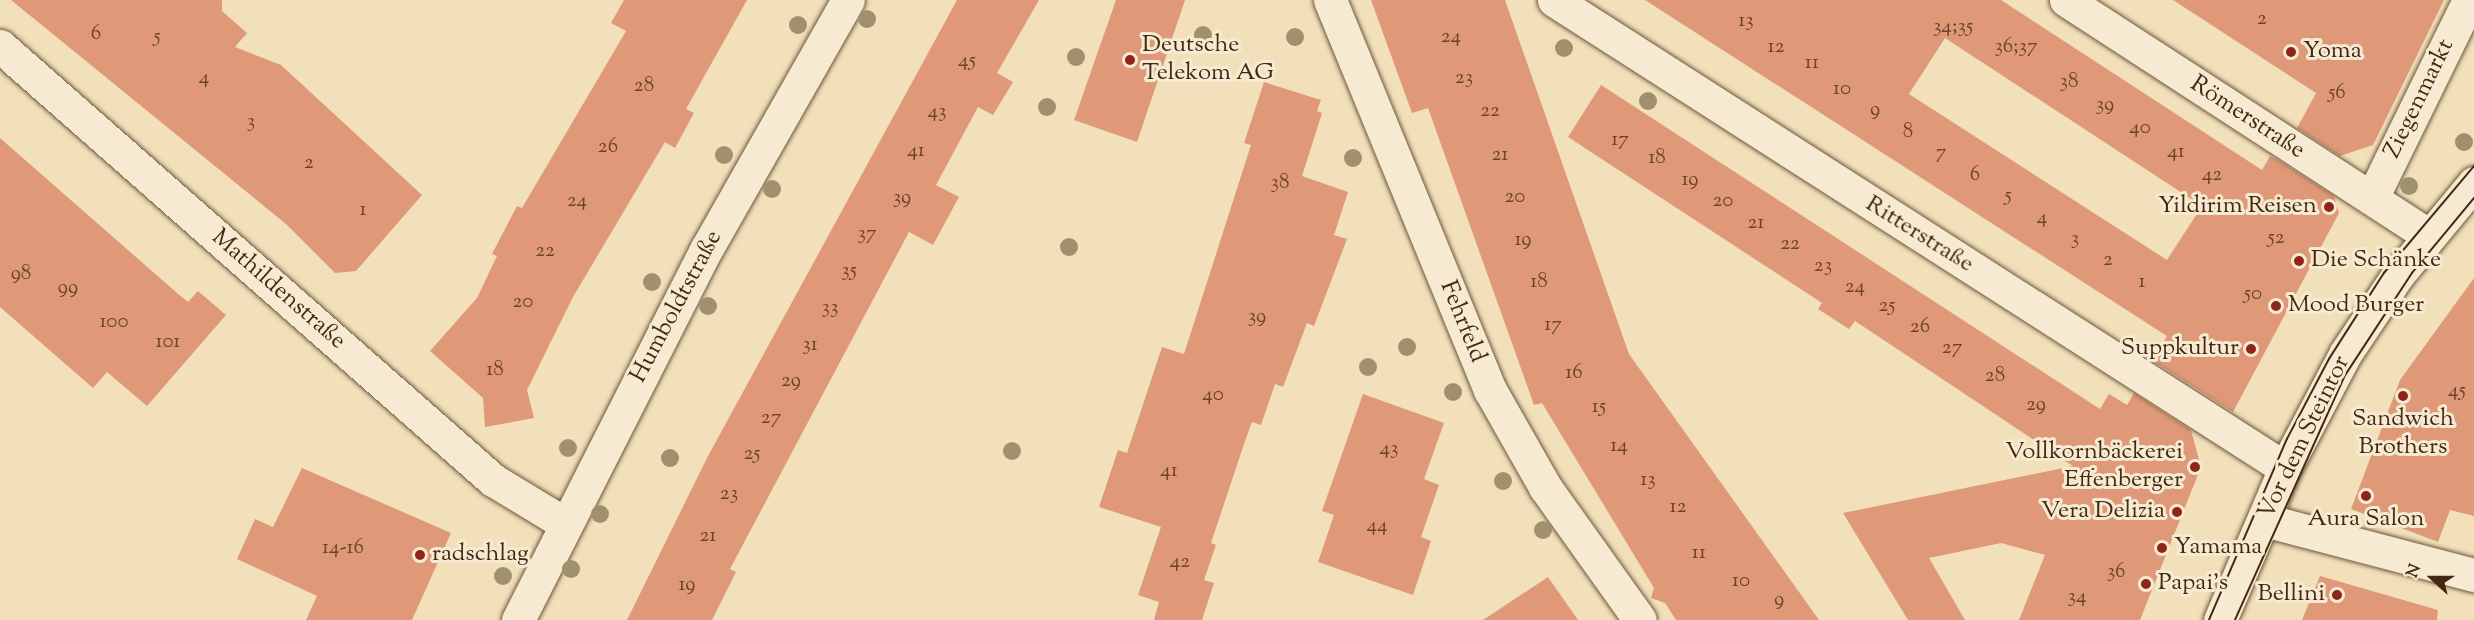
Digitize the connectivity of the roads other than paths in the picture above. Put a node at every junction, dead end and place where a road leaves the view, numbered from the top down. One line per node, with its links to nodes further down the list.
1 (848, 0): 12 (street, Humboldtstraße)
2 (1330, 0): 15 (street, Fehrfeld)
3 (2066, 0): 8 (street, Römerstraße)
4 (2469, 0): 8 (street, Ziegenmarkt)
5 (1553, 1): 10 (street, Ritterstraße)
6 (0, 46): 12 (street, Mathildenstraße)
7 (2474, 183): 9 (street, Vor dem Steintor)
8 (2372, 198): 9 (street, Römerstraße)
9 (2429, 236): 10 (street, Vor dem Steintor)
10 (2286, 468): 11 (street, Vor dem Steintor)
11 (2264, 520): 13 (street); 16 (street, Vor dem Steintor)
12 (564, 523): 14 (street, Humboldtstraße)
13 (2474, 575)
14 (519, 620)
15 (1640, 620)
16 (2220, 620)

